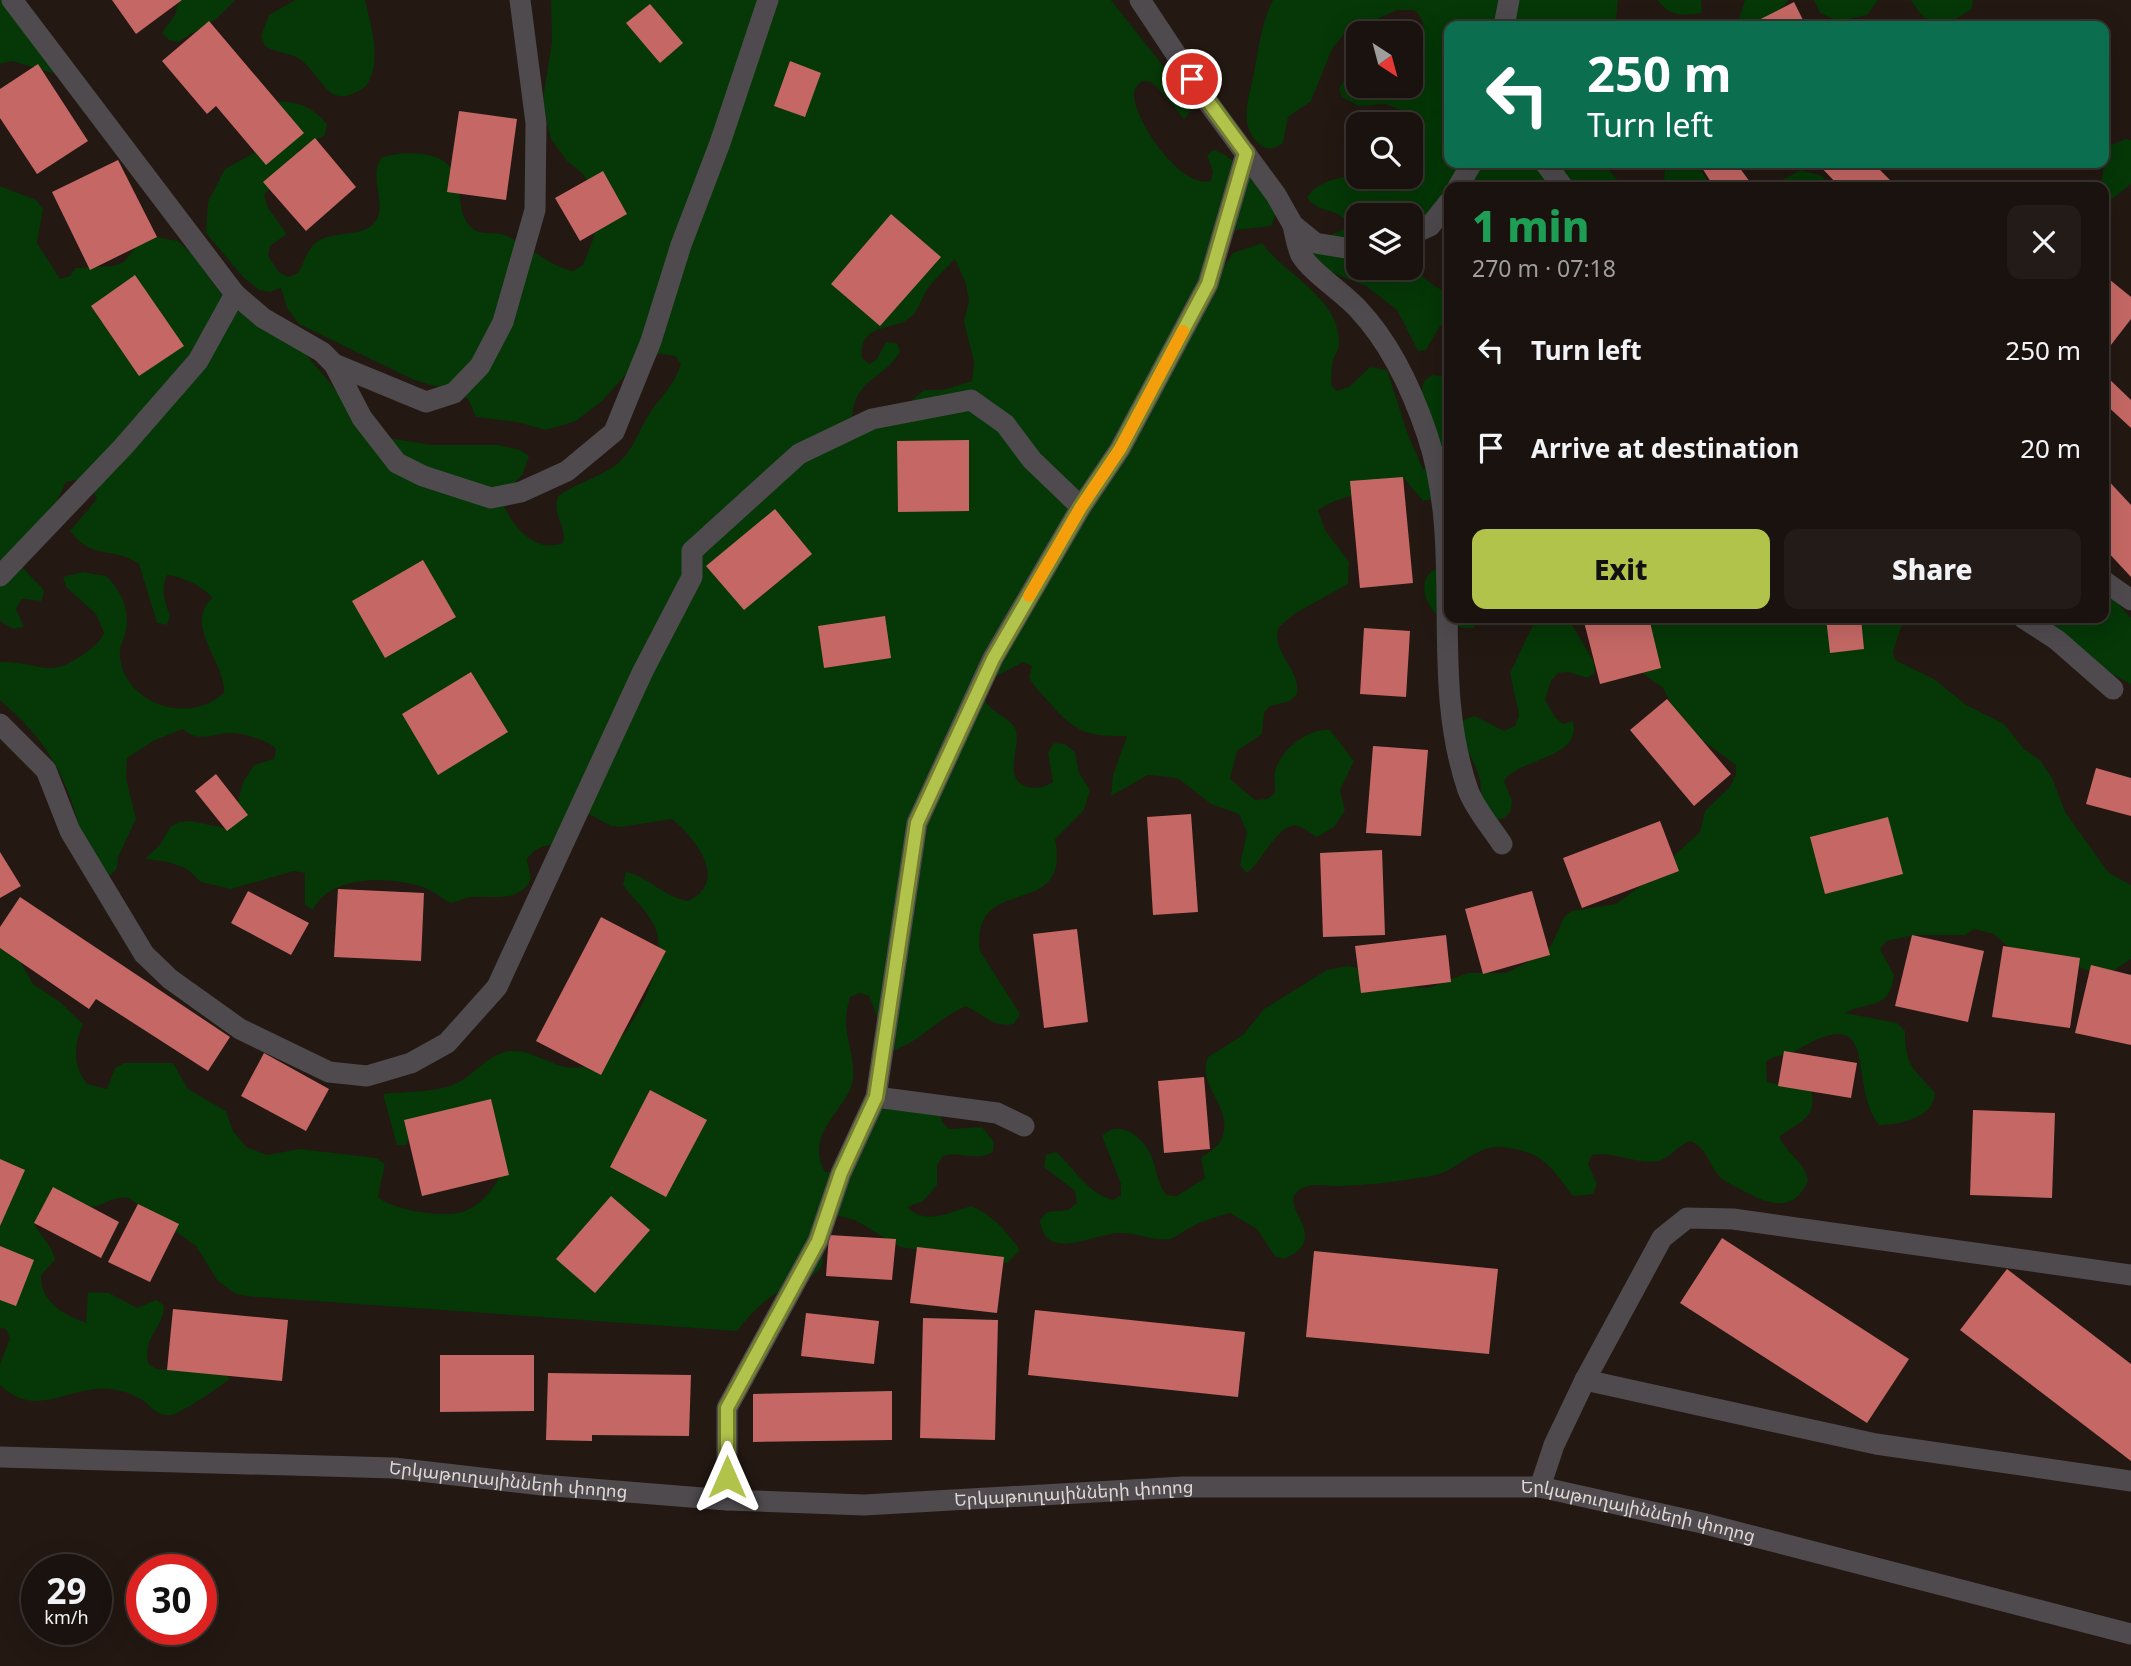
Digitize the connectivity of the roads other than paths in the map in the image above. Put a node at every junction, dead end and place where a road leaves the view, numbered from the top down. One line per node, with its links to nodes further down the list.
1 (12, 0): 12 (street)
2 (520, 0): 13 (street)
3 (768, 0): 13 (street)
4 (1140, 0): 7 (street)
5 (1509, 0): 6 (street)
6 (1504, 21)
7 (1246, 153): 9 (street); 14 (street)
8 (1444, 208): 10 (street)
9 (1293, 225): 11 (street); 15 (street)
10 (1423, 229)
11 (1346, 248)
12 (235, 294): 13 (street); 16 (street)
13 (334, 364)
14 (1081, 507): 22 (street); 24 (street)
15 (1444, 525)
16 (0, 576)
17 (2109, 585): 18 (street)
18 (2131, 600)
19 (1446, 623): 23 (street)
20 (2031, 623): 21 (street)
21 (2113, 689)
22 (0, 724)
23 (1502, 844)
24 (876, 1097): 25 (street); 31 (street)
25 (1024, 1126)
26 (2131, 1275): 27 (street)
27 (1585, 1380): 29 (street); 30 (street)
28 (0, 1457): 31 (street, Երկաթուղայինների փողոց)
29 (2131, 1481)
30 (1540, 1487): 31 (street, Երկաթուղայինների փողոց); 32 (street, Երկաթուղայինների փողոց)
31 (727, 1500)
32 (2131, 1634)

